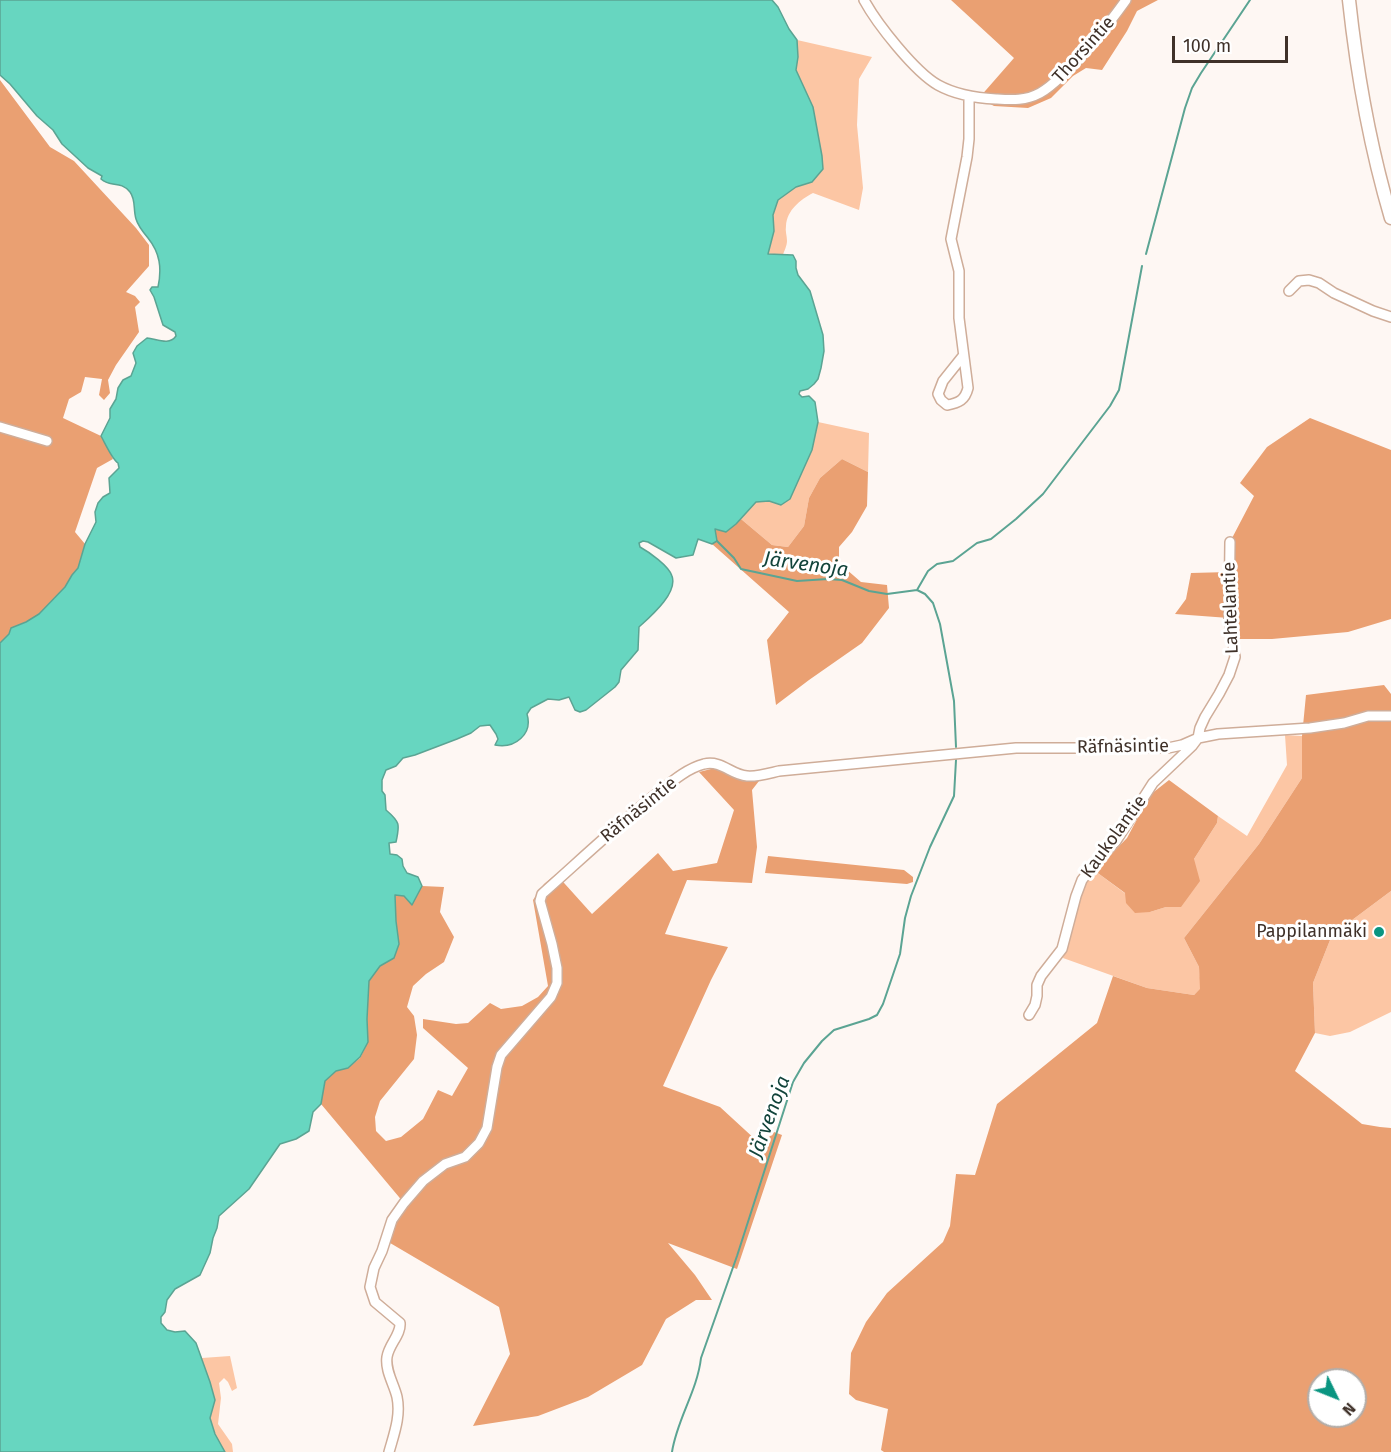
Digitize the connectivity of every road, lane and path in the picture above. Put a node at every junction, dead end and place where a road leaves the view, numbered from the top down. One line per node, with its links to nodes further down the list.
1 (864, 0): 4 (street, Thorsintie)
2 (1126, 0): 4 (street, Thorsintie)
3 (1349, 0): 5 (main road)
4 (969, 96): 8 (street)
5 (1391, 218)
6 (1289, 291): 7 (street)
7 (1391, 317)
8 (963, 356): 8 (street)
9 (0, 427): 10 (street)
10 (47, 441)
11 (1230, 542): 13 (street, Lahtelantie)
12 (1391, 716): 13 (street, Räfnäsintie)
13 (1198, 738): 14 (street, Kaukolantie); 15 (street, Räfnäsintie)
14 (1029, 1015)
15 (388, 1452)

